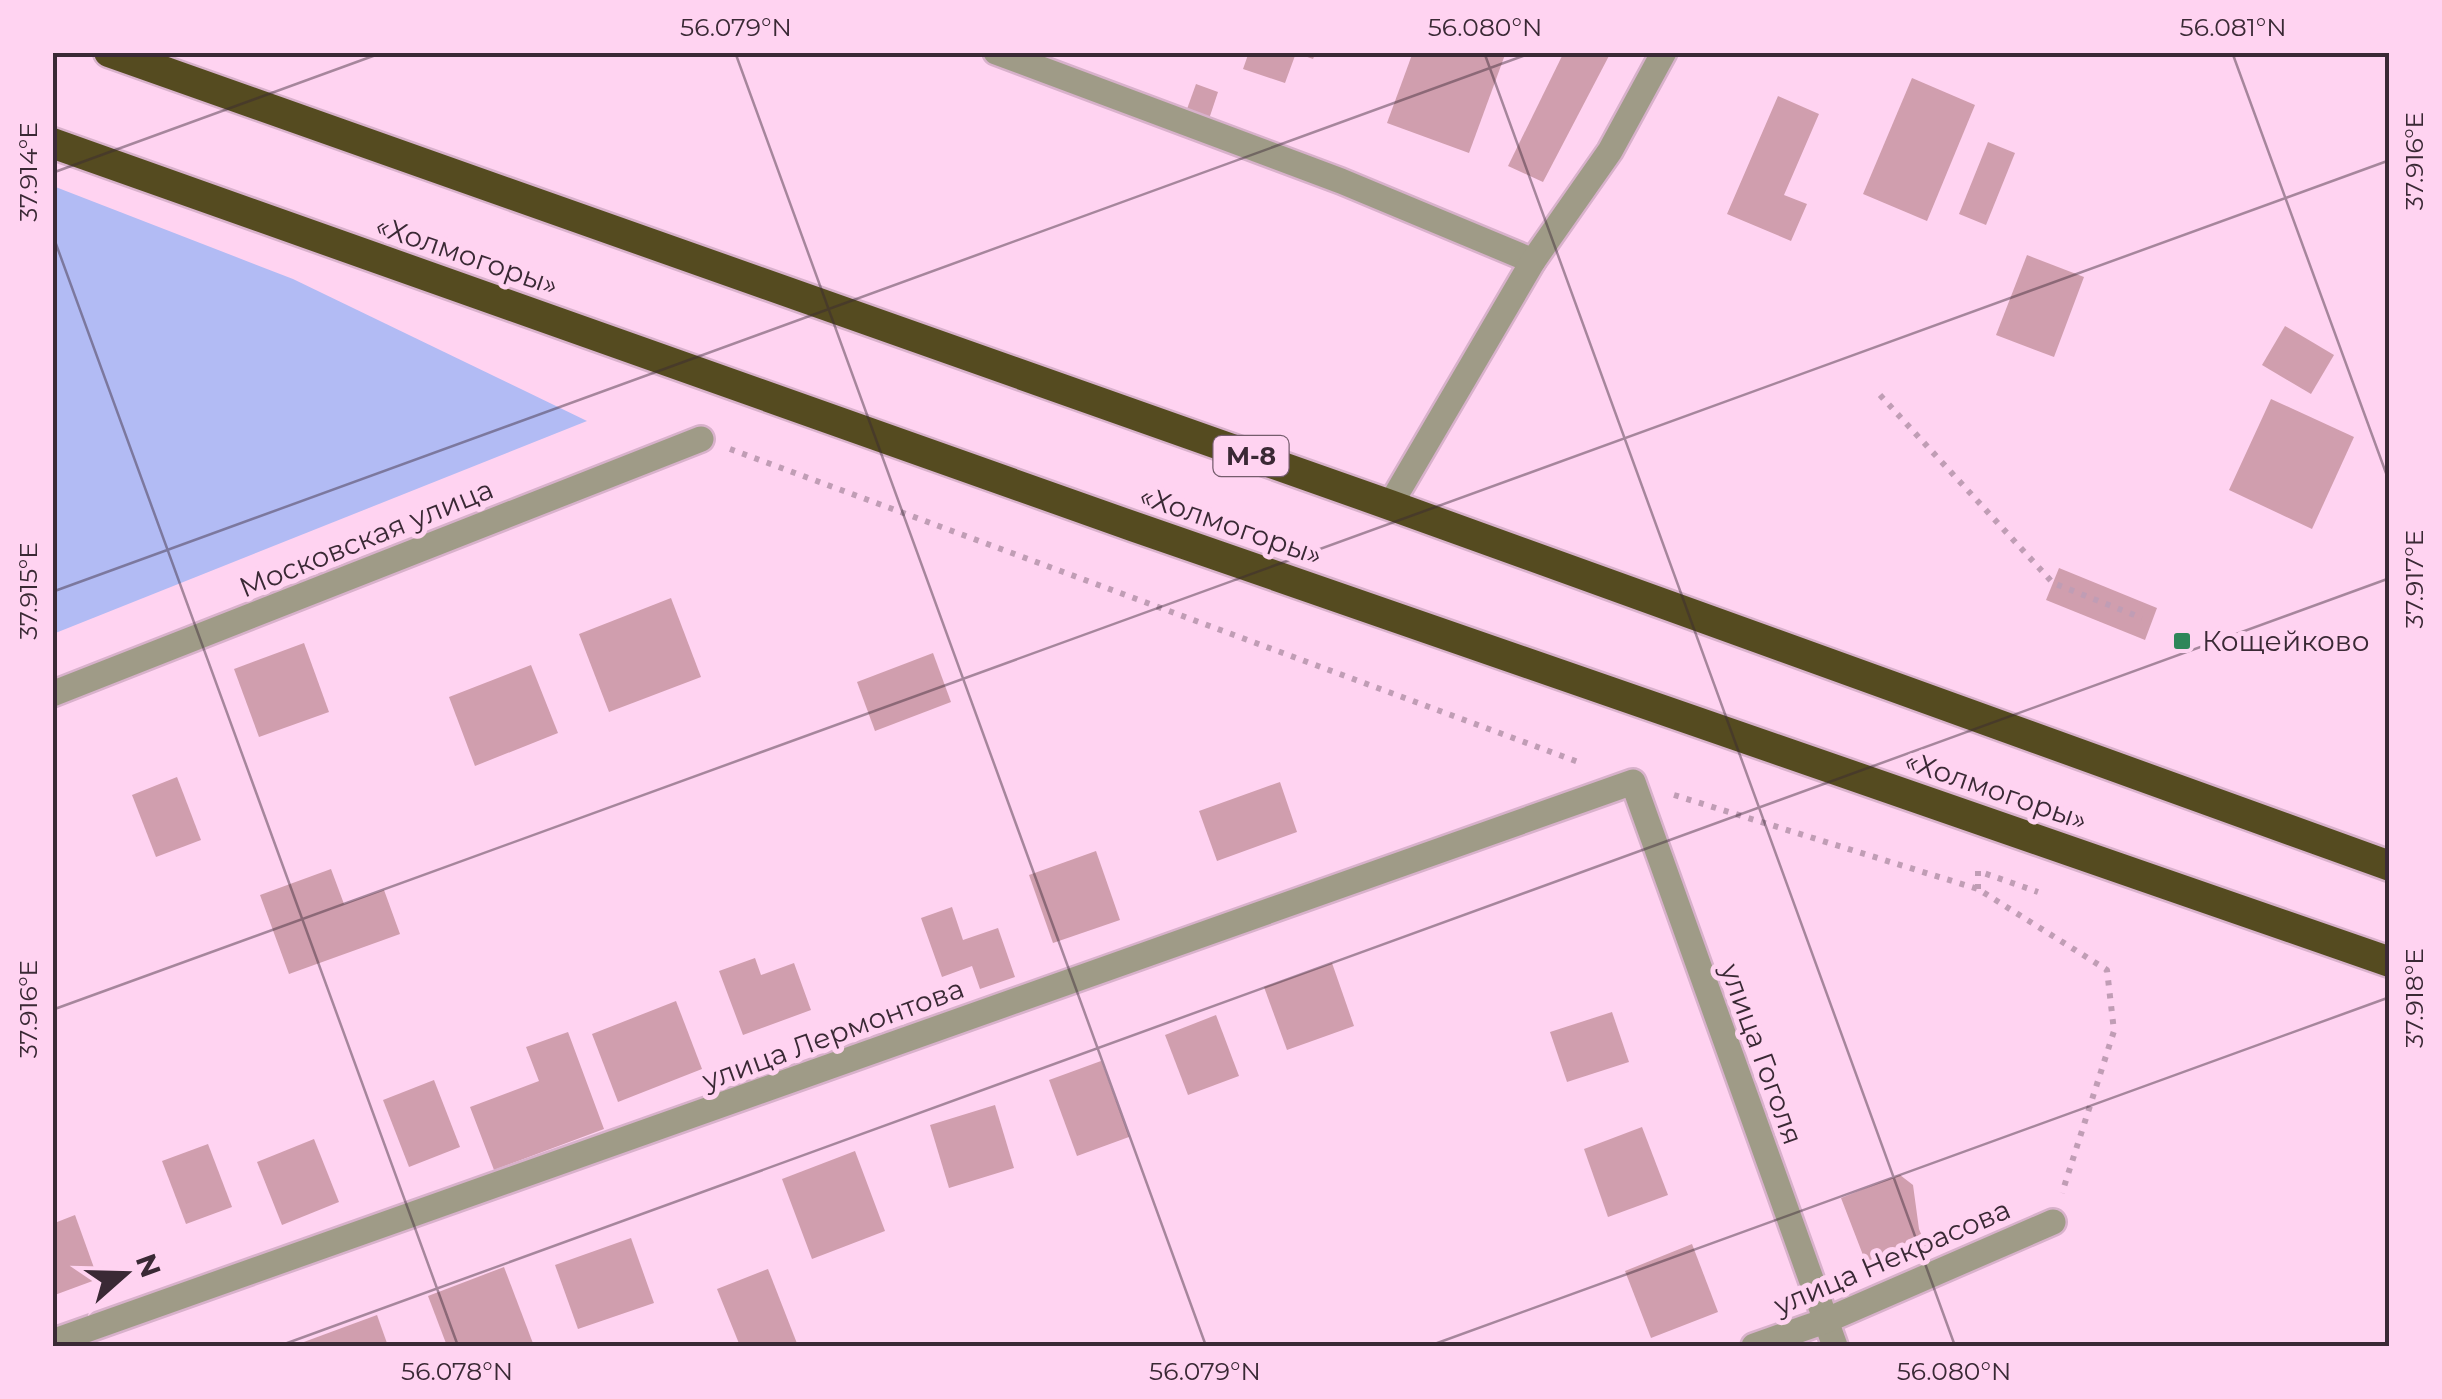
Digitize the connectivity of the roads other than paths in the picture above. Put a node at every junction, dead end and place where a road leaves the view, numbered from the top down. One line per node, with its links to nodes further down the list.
1 (109, 52): 7 (highway, М-8)
2 (996, 52): 5 (street)
3 (1664, 52): 5 (street)
4 (52, 143): 11 (highway, «Холмогоры»)
5 (1533, 261): 7 (street)
6 (700, 439): 8 (street, Московская улица)
7 (1390, 505): 10 (highway, М-8)
8 (52, 694)
9 (1633, 782): 13 (street, улица Гоголя); 14 (street, улица Лермонтова)
10 (2390, 866)
11 (2390, 962)
12 (2053, 1222): 13 (street, улица Некрасова)
13 (1825, 1321): 15 (street, улица Некрасова); 16 (street, улица Гоголя)
14 (52, 1342)
15 (1754, 1346)
16 (1834, 1346)

